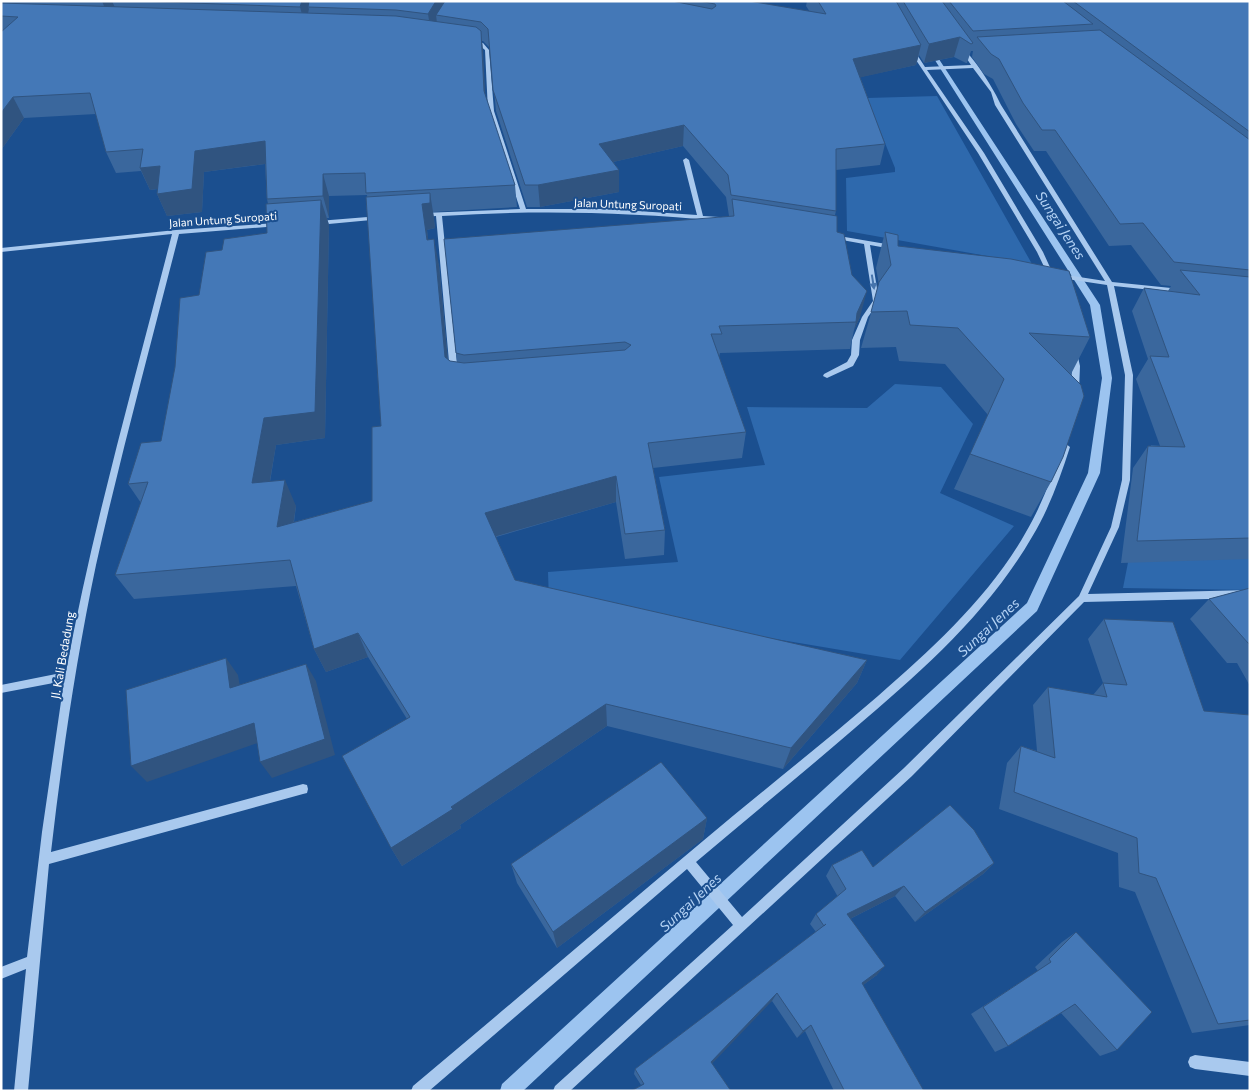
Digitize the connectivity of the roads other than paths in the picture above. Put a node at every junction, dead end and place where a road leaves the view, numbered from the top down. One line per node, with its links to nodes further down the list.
1 (464, 40): 9 (street)
2 (907, 42): 7 (street)
3 (960, 47): 4 (street)
4 (966, 54): 5 (street); 6 (street)
5 (976, 54)
6 (975, 66): 7 (street); 25 (street)
7 (927, 68): 24 (street)
8 (686, 160): 12 (street)
9 (524, 211): 10 (street, Jalan Untung Suropati); 12 (street, Jalan Untung Suropati)
10 (439, 214): 11 (street, Jalan Untung Suropati); 30 (street)
11 (420, 216)
12 (700, 217): 14 (street, Jalan Untung Suropati)
13 (390, 218): 15 (street)
14 (724, 220)
15 (313, 223)
16 (283, 225): 17 (street, Jalan Untung Suropati)
17 (176, 232): 23 (street, Jalan Untung Suropati); 35 (street, Jl. Kali Bedadung)
18 (829, 236): 19 (street)
19 (839, 238): 20 (street); 21 (street)
20 (867, 243): 22 (street); 29 (street, one-way to 29)
21 (841, 247)
22 (896, 248)
23 (1, 250)
24 (1049, 274): 25 (street); 26 (street)
25 (1107, 284): 27 (street); 34 (street)
26 (1055, 290)
27 (1192, 292)
28 (1071, 341): 31 (street)
29 (827, 376)
30 (455, 382)
31 (1074, 405)
32 (1068, 440): 39 (street)
33 (1250, 594): 34 (street)
34 (1082, 598): 40 (street)
35 (70, 676): 36 (street); 38 (street, Jl. Kali Bedadung)
36 (1, 689)
37 (303, 789): 38 (street)
38 (44, 860): 41 (street, Jl. Kali Bedadung)
39 (691, 865): 40 (street); 46 (street)
40 (738, 921): 47 (street)
41 (32, 961): 42 (street); 45 (street, Jl. Kali Bedadung)
42 (1, 973)
43 (1194, 1062): 44 (street)
44 (1250, 1069)
45 (21, 1091)
46 (418, 1091)
47 (560, 1091)

